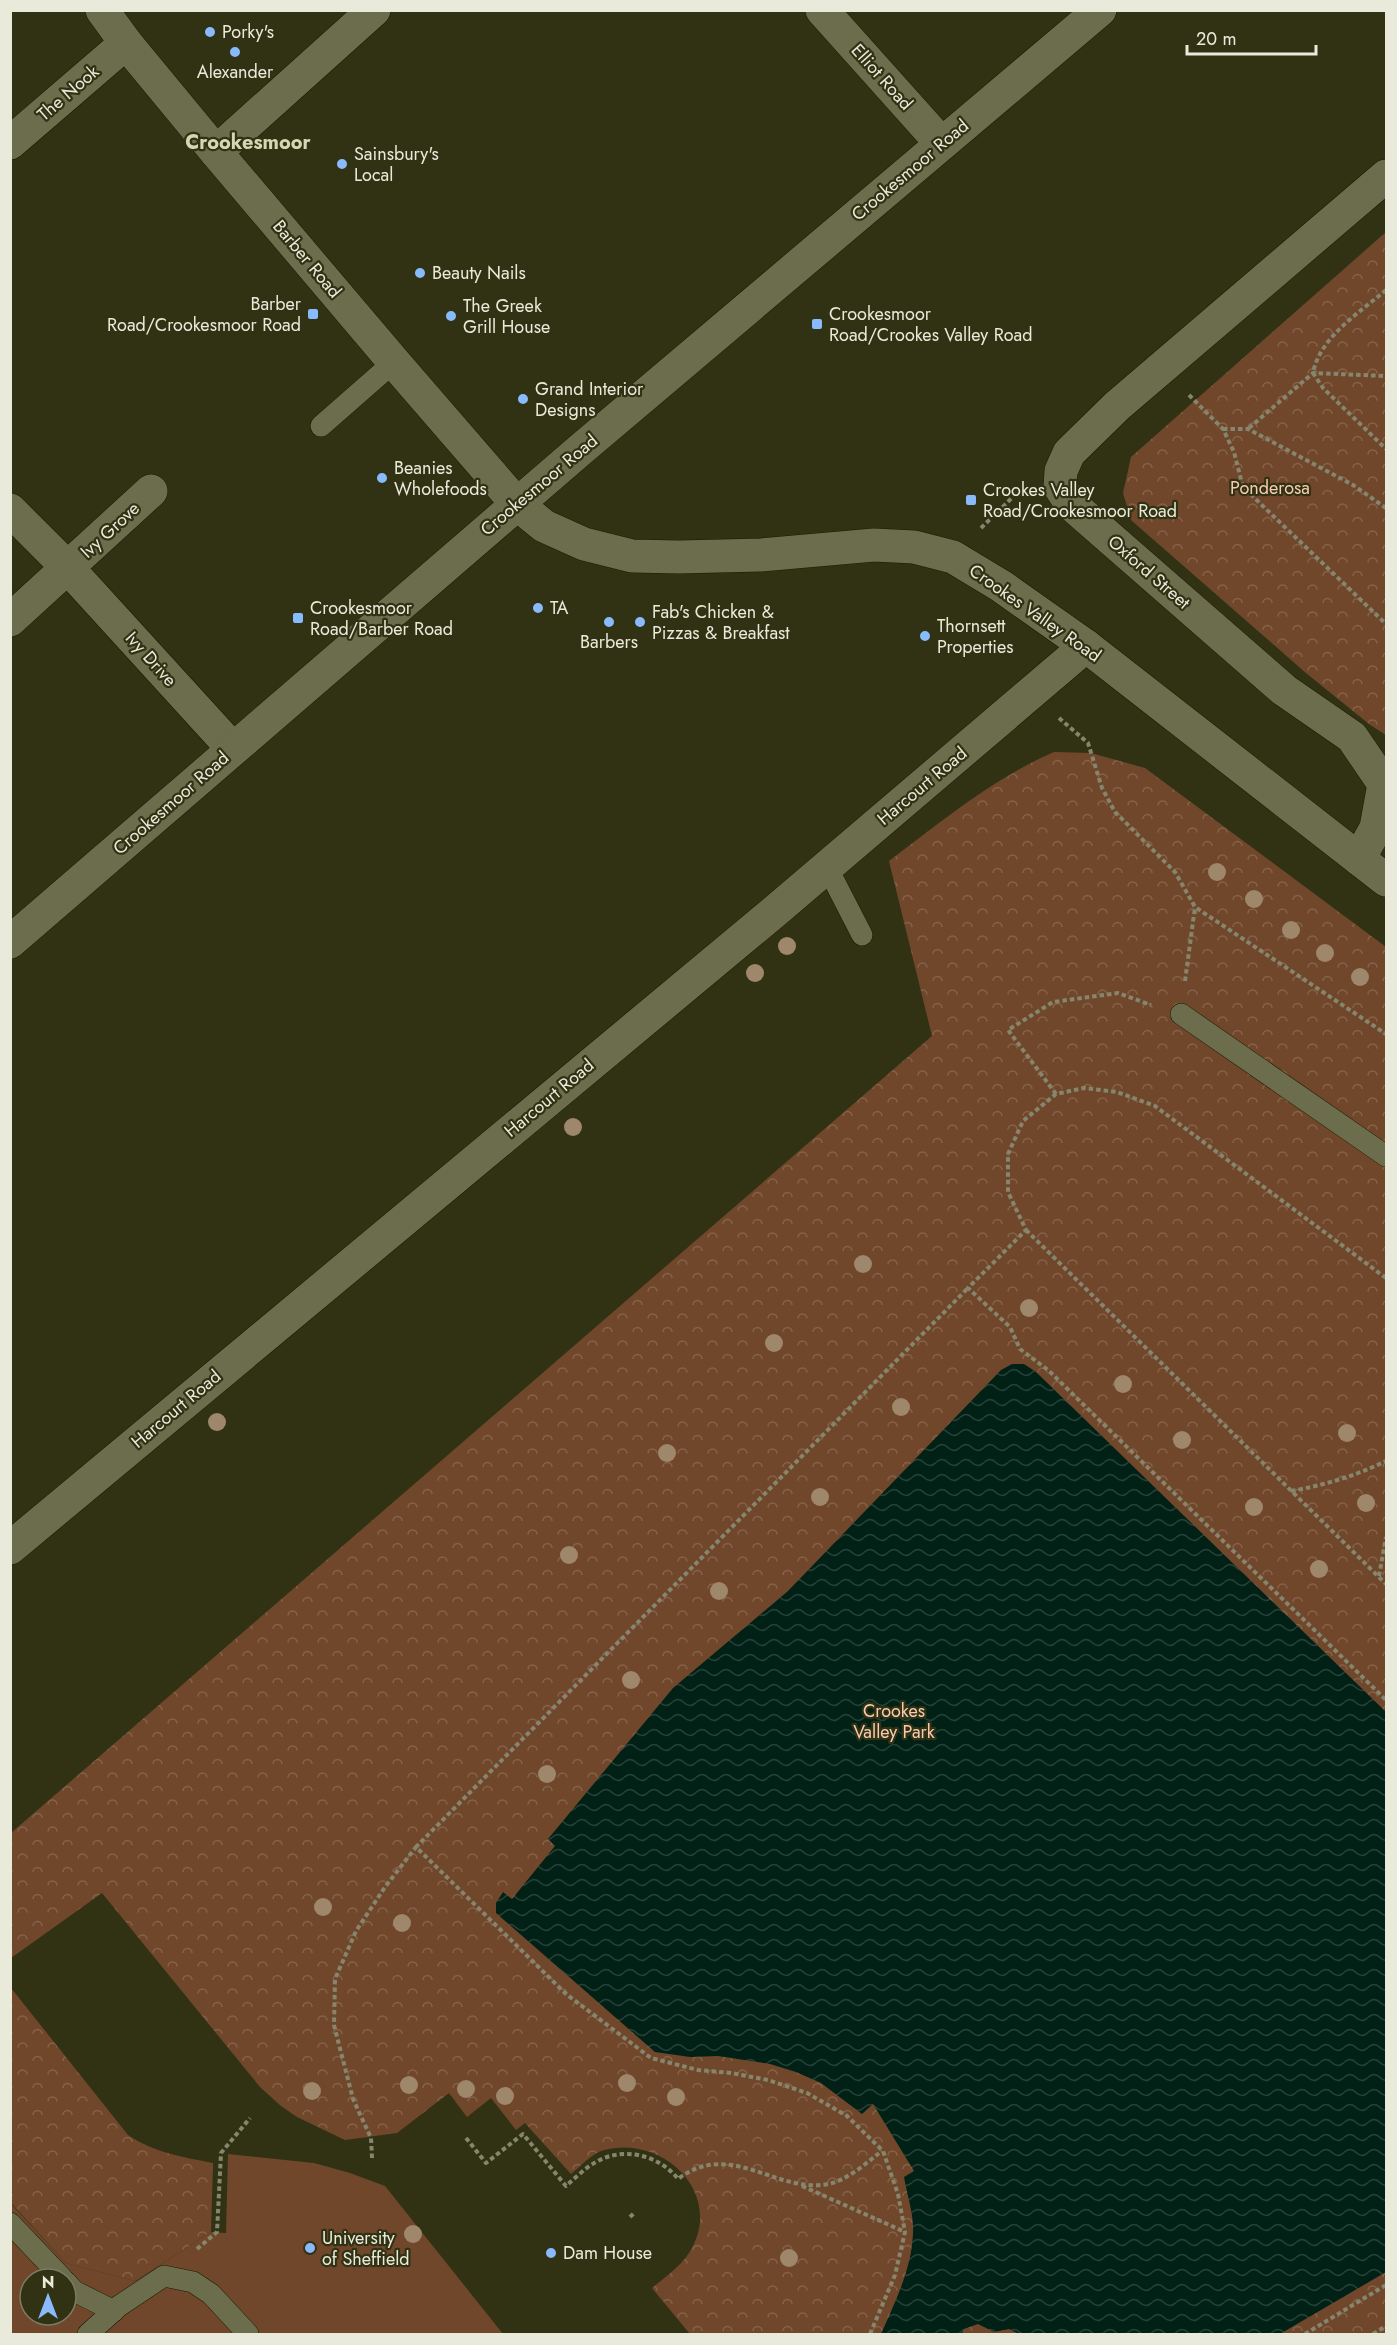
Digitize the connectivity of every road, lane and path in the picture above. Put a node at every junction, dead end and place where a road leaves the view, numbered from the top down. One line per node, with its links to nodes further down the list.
1 (102, 10): 5 (street, Barber Road)
2 (374, 10): 8 (street)
3 (822, 10): 7 (street, Elliot Road)
4 (1100, 10): 7 (street, Crookesmoor Road)
5 (126, 43): 6 (street, The Nook); 8 (street, Barber Road)
6 (10, 143)
7 (941, 143): 21 (street, Crookesmoor Road)
8 (216, 152): 11 (street, Barber Road)
9 (1386, 176): 12 (street, Oxford Street)
10 (1386, 290): 13 (path)
11 (394, 362): 15 (lane); 21 (street, Barber Road)
12 (1163, 368): 16 (path); 31 (street, Oxford Street)
13 (1313, 373): 14 (path); 17 (path); 18 (path)
14 (1386, 376)
15 (321, 426)
16 (1223, 429): 17 (path); 27 (path)
17 (1248, 429): 22 (path)
18 (1386, 449)
19 (1022, 487): 24 (path)
20 (151, 491): 25 (street, Ivy Grove)
21 (517, 504): 24 (street, Crookes Valley Road); 30 (street, Crookesmoor Road)
22 (1386, 508)
23 (10, 510): 25 (street, Ivy Drive)
24 (953, 557): 28 (street, Crookes Valley Road)
25 (68, 568): 26 (street); 30 (street, Ivy Drive)
26 (10, 620)
27 (1386, 624)
28 (1086, 646): 29 (street, Harcourt Road); 31 (street, Crookes Valley Road)
29 (1031, 694): 32 (street, Harcourt Road); 34 (path)
30 (233, 749): 35 (street, Crookesmoor Road)
31 (1359, 859): 33 (street, Crookes Valley Road)
32 (827, 867): 36 (lane); 47 (street, Harcourt Road)
33 (1386, 880)
34 (1195, 907): 37 (path); 38 (path)
35 (15, 930)
36 (862, 935)
37 (1181, 1014): 39 (path); 40 (lane)
38 (1386, 1034)
39 (1056, 1094): 41 (path); 42 (path)
40 (1386, 1156)
41 (1026, 1230): 43 (path); 45 (path)
42 (1386, 1278)
43 (968, 1288): 50 (path); 51 (path)
44 (1386, 1461): 45 (path)
45 (1291, 1491): 48 (path)
46 (1386, 1537): 48 (path)
47 (10, 1548)
48 (1379, 1577): 49 (path)
49 (1386, 1584)
50 (1386, 1700)
51 (416, 1847): 54 (path); 55 (path)
52 (250, 2118): 60 (path)
53 (466, 2138): 56 (path)
54 (883, 2151): 56 (path); 61 (path)
55 (372, 2158)
56 (797, 2184): 61 (path)
57 (634, 2213): 58 (path)
58 (630, 2217)
59 (10, 2223): 62 (lane)
60 (218, 2232)
61 (905, 2232): 69 (path)
62 (52, 2267)
63 (1386, 2285): 70 (path)
64 (78, 2293): 65 (lane)
65 (114, 2311): 67 (lane); 68 (lane)
66 (1386, 2326): 71 (path)
67 (88, 2334)
68 (248, 2334)
69 (870, 2334)
70 (1305, 2334)
71 (1373, 2334)

